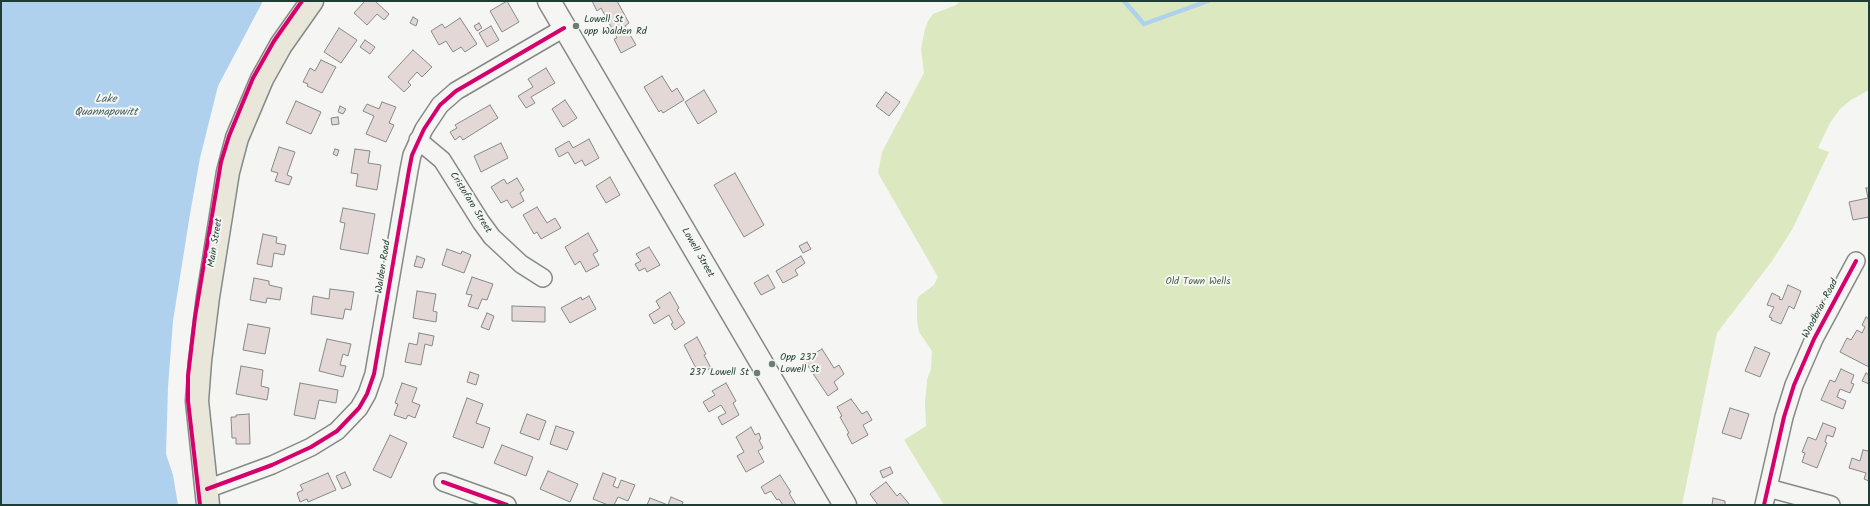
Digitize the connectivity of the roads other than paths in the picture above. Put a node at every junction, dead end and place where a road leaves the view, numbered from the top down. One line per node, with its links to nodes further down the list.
1 (312, 1): 9 (main road, Main Street)
2 (549, 1): 3 (main road, Lowell Street)
3 (564, 28): 4 (street, Walden Road); 11 (main road, Lowell Street)
4 (418, 140): 6 (street, Cristofaro Street); 9 (street, Walden Road)
5 (1856, 261): 8 (street, Woodbriar Road)
6 (543, 278)
7 (443, 482): 10 (street)
8 (1768, 488): 12 (street, Woodbriar Road); 13 (street)
9 (208, 497)
10 (507, 505)
11 (845, 505)
12 (1764, 505)
13 (1831, 505)

